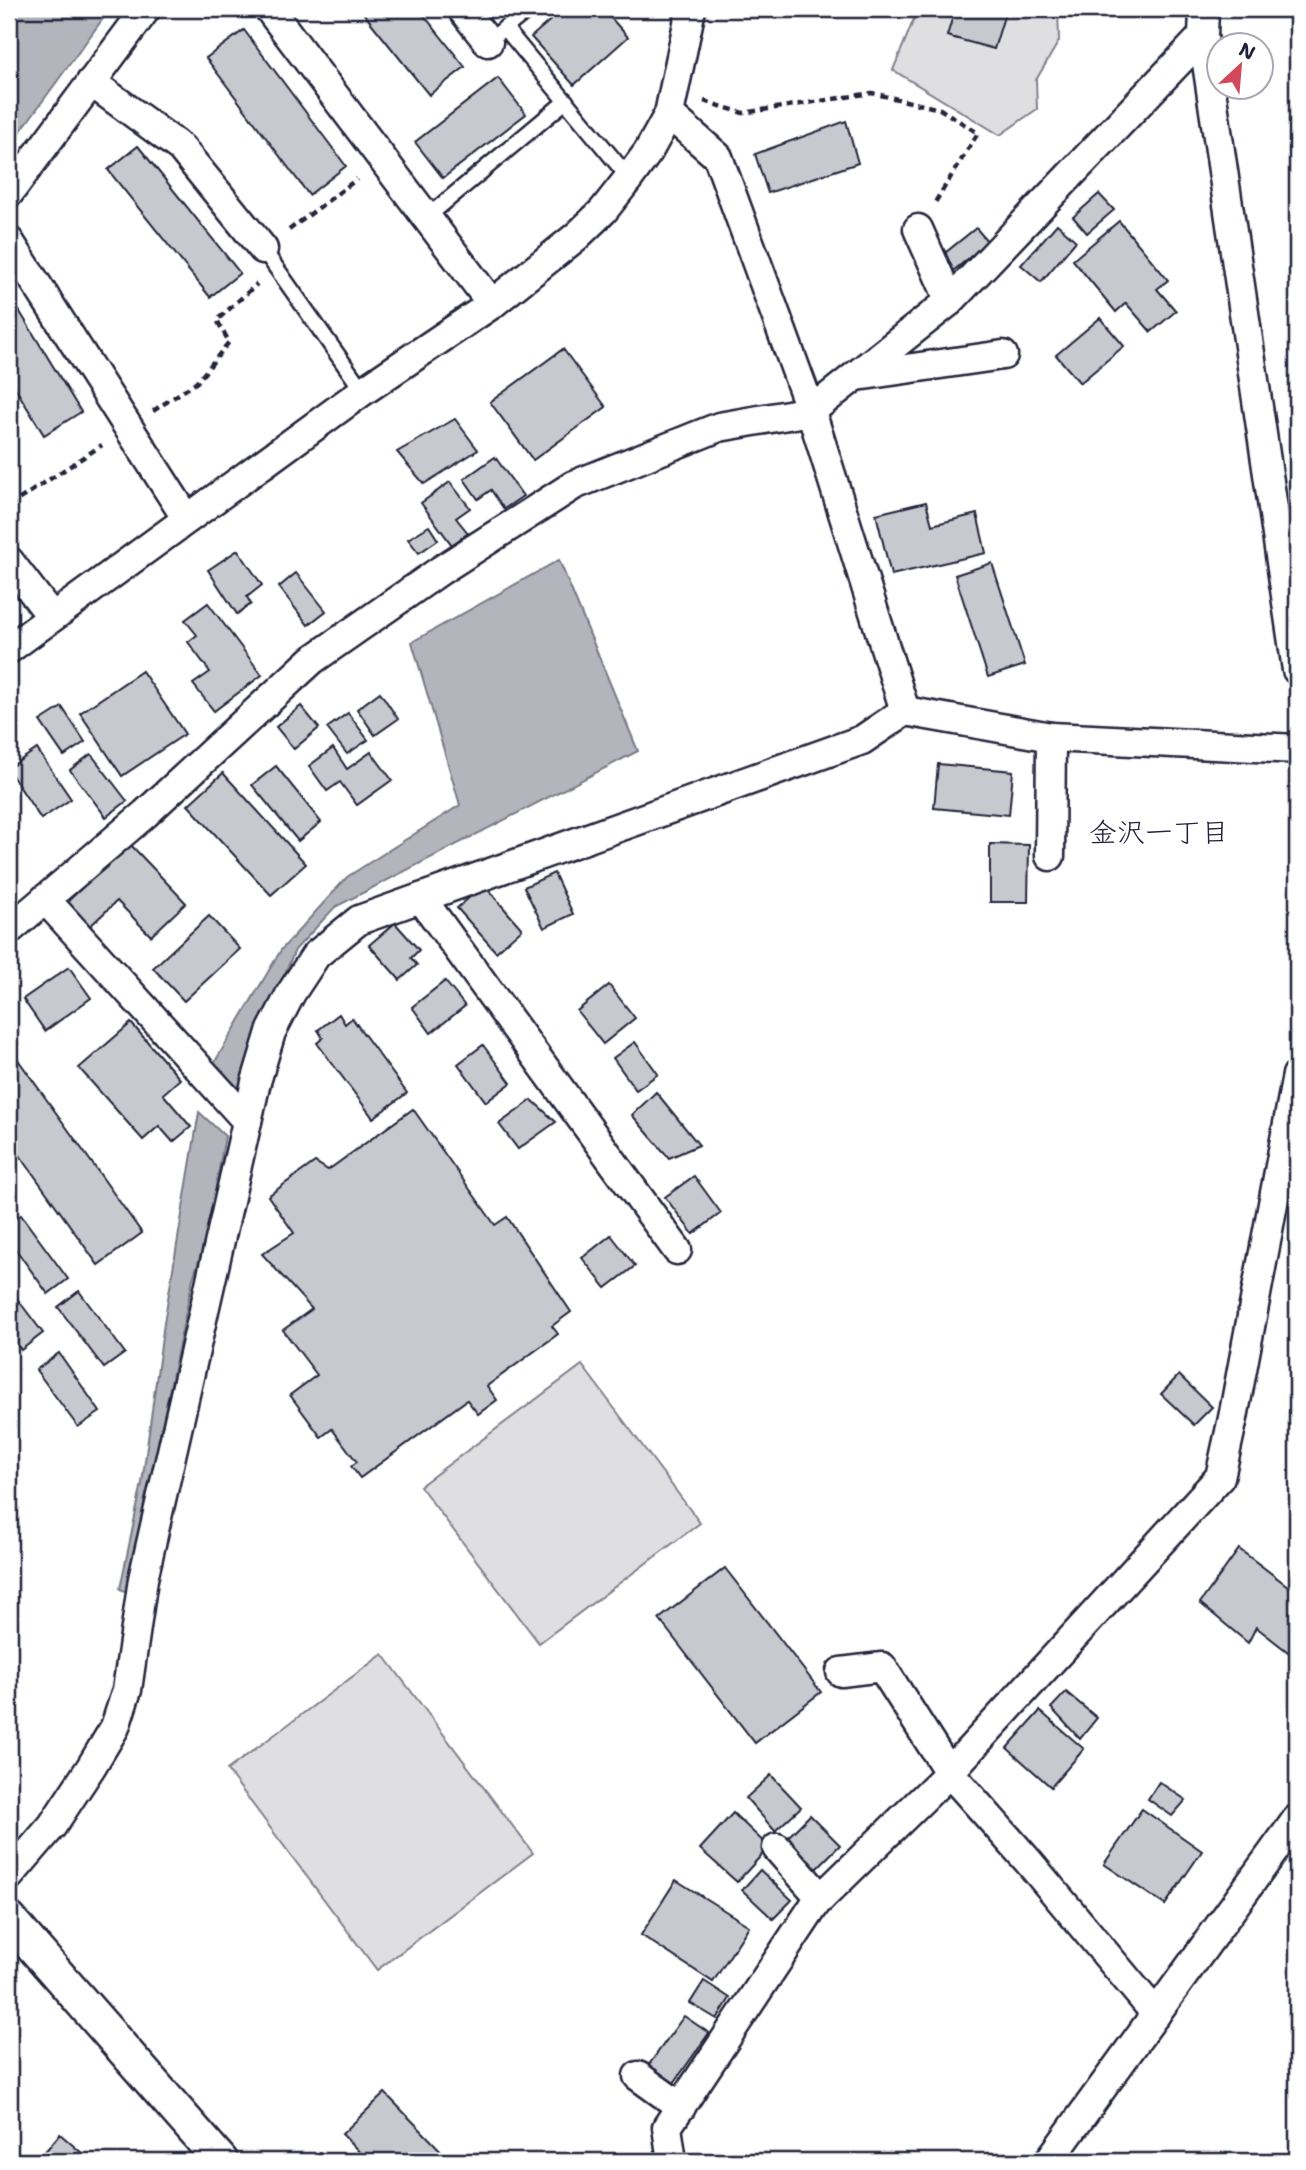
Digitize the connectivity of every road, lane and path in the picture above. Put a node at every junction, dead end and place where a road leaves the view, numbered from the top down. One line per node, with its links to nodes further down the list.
1 (146, 9): 8 (street)
2 (269, 9): 11 (street)
3 (461, 9): 7 (street)
4 (529, 9): 7 (lane)
5 (691, 9): 10 (street)
6 (1204, 22): 18 (street); 30 (street)
7 (496, 35): 9 (lane)
8 (90, 82): 13 (street); 17 (street)
9 (566, 101): 12 (lane); 14 (lane)
10 (671, 102): 12 (street); 15 (path); 23 (street)
11 (383, 160): 14 (street); 17 (path)
12 (629, 178): 19 (street)
13 (9, 193)
14 (427, 217): 19 (street)
15 (918, 229): 18 (street)
16 (9, 241): 24 (street)
17 (270, 258): 22 (lane); 24 (path)
18 (950, 301): 21 (street)
19 (492, 304): 22 (street)
20 (1003, 355): 21 (street)
21 (855, 376): 23 (street)
22 (363, 391): 26 (street)
23 (811, 411): 31 (street); 36 (street)
24 (129, 427): 25 (path); 26 (street)
25 (9, 506)
26 (187, 519): 28 (street)
27 (9, 561): 28 (street)
28 (52, 617): 29 (street)
29 (9, 649)
30 (1297, 670)
31 (905, 710): 32 (street); 35 (street)
32 (1051, 737): 33 (street); 34 (street)
33 (1297, 749)
34 (1050, 856)
35 (421, 898): 39 (street); 40 (street)
36 (45, 899): 37 (street); 39 (street)
37 (9, 930)
38 (1297, 1074): 42 (street)
39 (247, 1121): 45 (street)
40 (677, 1250)
41 (841, 1672): 42 (street)
42 (949, 1772): 46 (street); 48 (street)
43 (1297, 1819): 48 (street)
44 (777, 1848): 46 (street)
45 (9, 1876)
46 (821, 1898): 50 (street)
47 (9, 1919): 51 (street)
48 (1156, 2014): 53 (street)
49 (638, 2076): 50 (street)
50 (681, 2107): 52 (street)
51 (220, 2161)
52 (672, 2161)
53 (1049, 2161)

